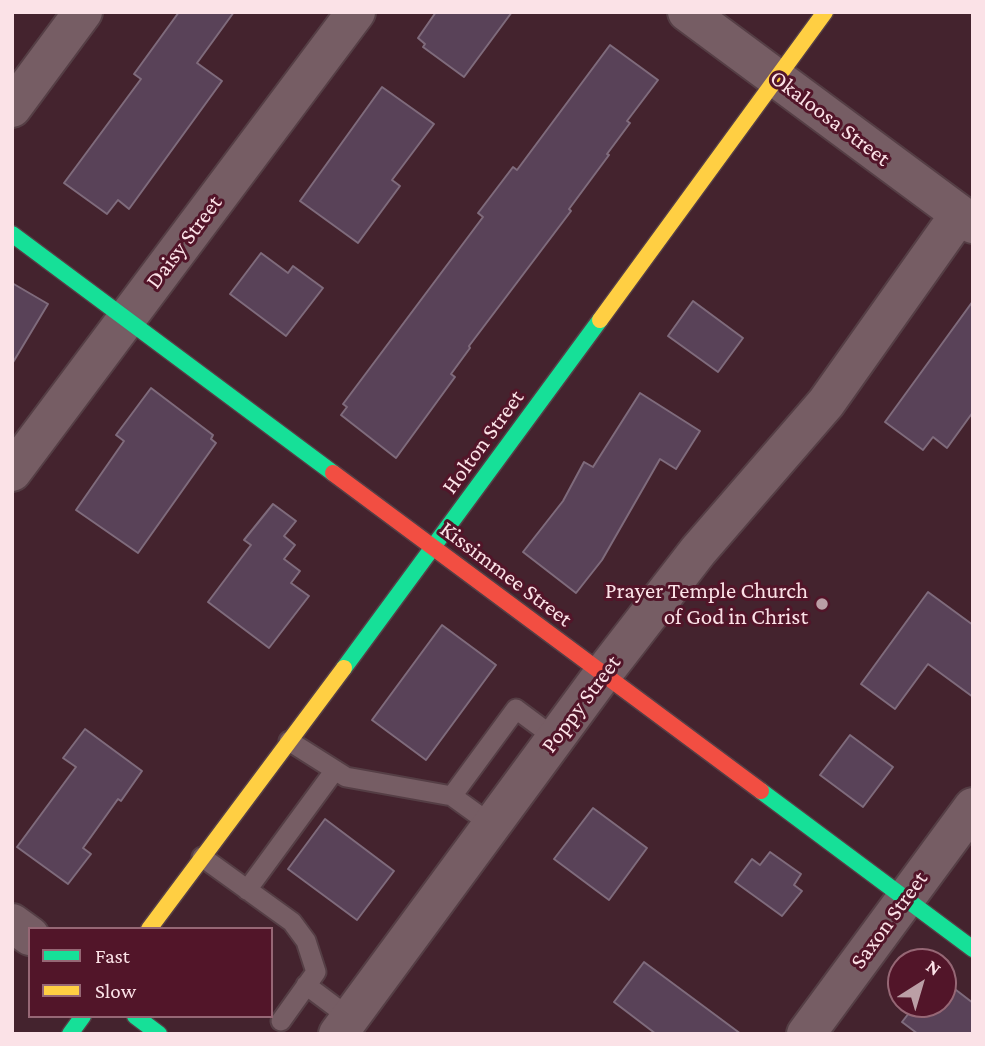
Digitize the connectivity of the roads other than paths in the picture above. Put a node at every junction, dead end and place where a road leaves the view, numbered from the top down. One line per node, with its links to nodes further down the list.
1 (83, 12): 6 (street)
2 (356, 12): 9 (street, Daisy Street)
3 (687, 12): 5 (street, Okaloosa Street)
4 (825, 12): 5 (street, Holton Street)
5 (775, 78): 7 (street, Okaloosa Street); 11 (street, Holton Street)
6 (12, 108)
7 (966, 220): 12 (street, Poppy Street)
8 (12, 234): 9 (street, Kissimmee Street)
9 (126, 319): 10 (street, Daisy Street); 11 (street, Kissimmee Street)
10 (12, 472)
11 (433, 548): 12 (street, Kissimmee Street); 14 (street, Holton Street)
12 (602, 675): 13 (street, Poppy Street); 21 (street, Kissimmee Street)
13 (555, 738): 16 (lane); 18 (street, Poppy Street)
14 (289, 741): 15 (lane); 19 (street, Holton Street)
15 (335, 770): 16 (lane); 20 (lane)
16 (452, 796): 18 (lane)
17 (973, 807): 21 (street, Saxon Street)
18 (492, 825): 30 (street, Poppy Street)
19 (202, 857): 20 (lane); 23 (street, Holton Street)
20 (247, 890): 26 (lane)
21 (905, 898): 25 (street, Kissimmee Street); 33 (street, Saxon Street)
22 (12, 923): 24 (street)
23 (150, 927)
24 (28, 935)
25 (973, 949)
26 (306, 985): 29 (lane); 30 (lane)
27 (82, 1018): 31 (street)
28 (138, 1018): 32 (street)
29 (281, 1021)
30 (344, 1026)
31 (70, 1034)
32 (159, 1034)
33 (806, 1034)

